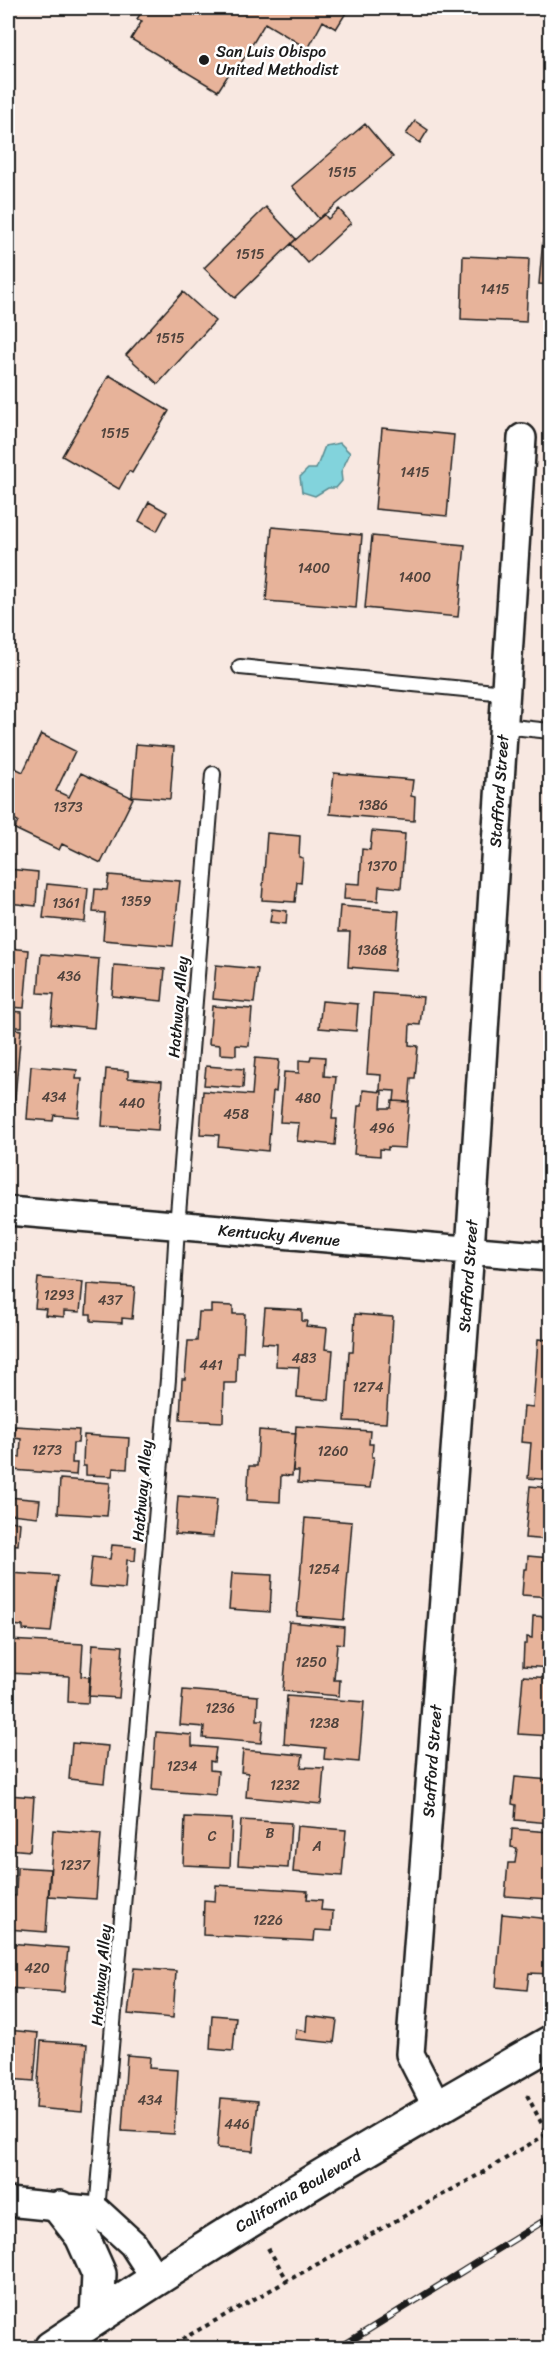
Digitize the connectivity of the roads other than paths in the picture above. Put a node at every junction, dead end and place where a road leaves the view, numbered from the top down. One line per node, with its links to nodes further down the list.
1 (522, 438): 3 (street, Stafford Street)
2 (240, 667): 3 (lane)
3 (505, 693): 4 (street, Stafford Street)
4 (503, 726): 5 (lane); 9 (street, Stafford Street)
5 (550, 731)
6 (213, 774): 8 (lane, Hathway Alley)
7 (8, 1211): 8 (street, Kentucky Avenue)
8 (177, 1227): 9 (street, Kentucky Avenue); 15 (lane, Hathway Alley)
9 (470, 1250): 10 (street, Kentucky Avenue); 12 (street, Stafford Street)
10 (550, 1257)
11 (550, 2043): 12 (street, California Boulevard)
12 (437, 2107): 16 (street, California Boulevard)
13 (8, 2202): 14 (street)
14 (60, 2208): 15 (street); 17 (street)
15 (97, 2211): 16 (street)
16 (155, 2278): 17 (street, California Boulevard)
17 (97, 2317): 18 (street, California Boulevard)
18 (51, 2349)

